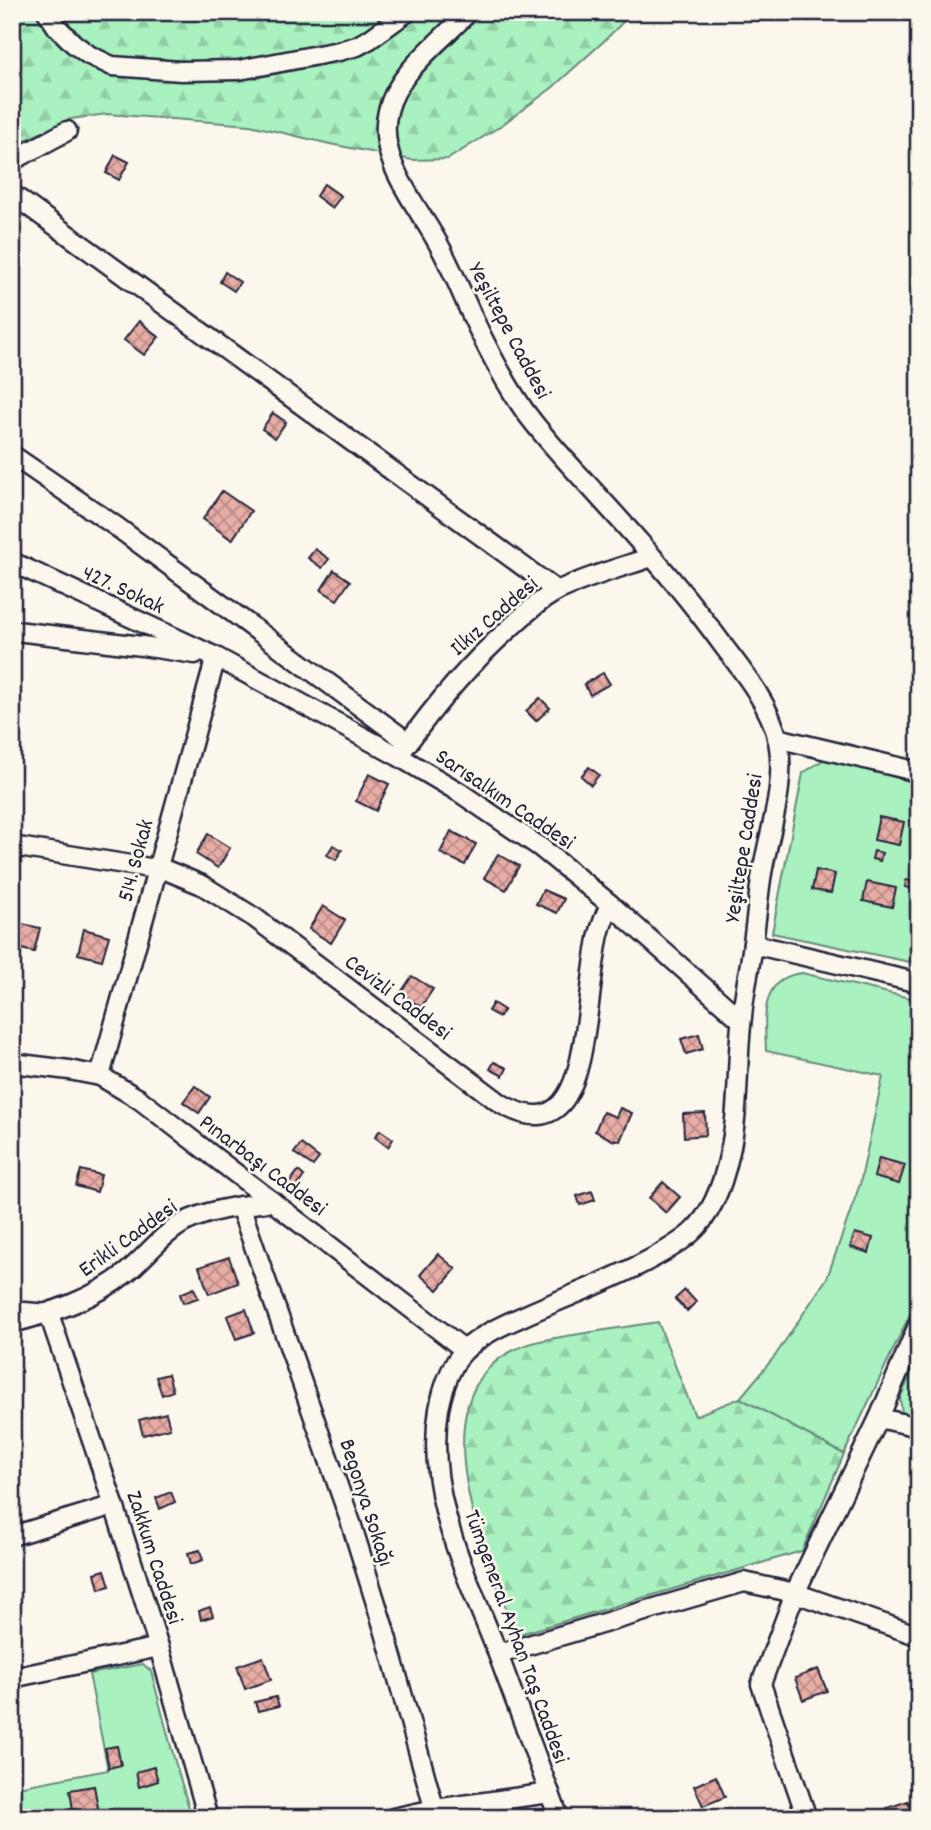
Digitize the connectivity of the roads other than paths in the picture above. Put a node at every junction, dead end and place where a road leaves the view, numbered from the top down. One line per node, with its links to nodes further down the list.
1 (47, 12): 2 (street)
2 (407, 12)
3 (468, 12): 8 (street, Yeşiltepe Caddesi)
4 (67, 131): 5 (street)
5 (12, 161)
6 (12, 194): 10 (street)
7 (12, 455): 14 (street)
8 (652, 556): 10 (street, Ilkız Caddesi); 13 (street, Yeşiltepe Caddesi)
9 (12, 562): 12 (street, 427. Sokak)
10 (557, 591): 14 (street, Ilkız Caddesi)
11 (16, 631): 12 (street)
12 (216, 657): 14 (street, Sarısalkım Caddesi); 17 (street, 514. Sokak)
13 (777, 738): 15 (street); 19 (street, Yeşiltepe Caddesi)
14 (403, 749): 18 (street, Sarısalkım Caddesi)
15 (919, 772)
16 (12, 846): 17 (street, Cevizli Caddesi)
17 (157, 869): 18 (street, Cevizli Caddesi); 23 (street, 514. Sokak)
18 (610, 904): 21 (street, Sarısalkım Caddesi)
19 (753, 944): 20 (street); 21 (street, Yeşiltepe Caddesi)
20 (919, 983)
21 (741, 1020): 30 (street, Yeşiltepe Caddesi)
22 (12, 1063): 23 (street, Pınarbaşı Caddesi)
23 (100, 1076): 24 (street, Pınarbaşı Caddesi)
24 (272, 1201): 25 (street, Erikli Caddesi); 30 (street, Pınarbaşı Caddesi)
25 (240, 1206): 27 (street, Erikli Caddesi); 41 (street, Begonya Sokağı)
26 (12, 1311): 27 (street)
27 (49, 1314): 28 (street, Erikli Caddesi); 33 (street, Zakkum Caddesi)
28 (12, 1323)
29 (919, 1323): 31 (street)
30 (465, 1350): 38 (street, Tümgeneral Ayhan Taş Caddesi)
31 (879, 1418): 32 (street); 35 (street)
32 (919, 1427)
33 (114, 1505): 34 (street); 37 (street, Zakkum Caddesi)
34 (12, 1536)
35 (795, 1593): 36 (street); 38 (street); 45 (street)
36 (919, 1636)
37 (159, 1647): 39 (street); 42 (street, Zakkum Caddesi)
38 (498, 1654): 40 (street, Tümgeneral Ayhan Taş Caddesi)
39 (12, 1678)
40 (550, 1793): 41 (street); 44 (street, Tümgeneral Ayhan Taş Caddesi)
41 (436, 1813): 43 (street)
42 (208, 1818)
43 (393, 1818)
44 (559, 1818)
45 (807, 1818)

